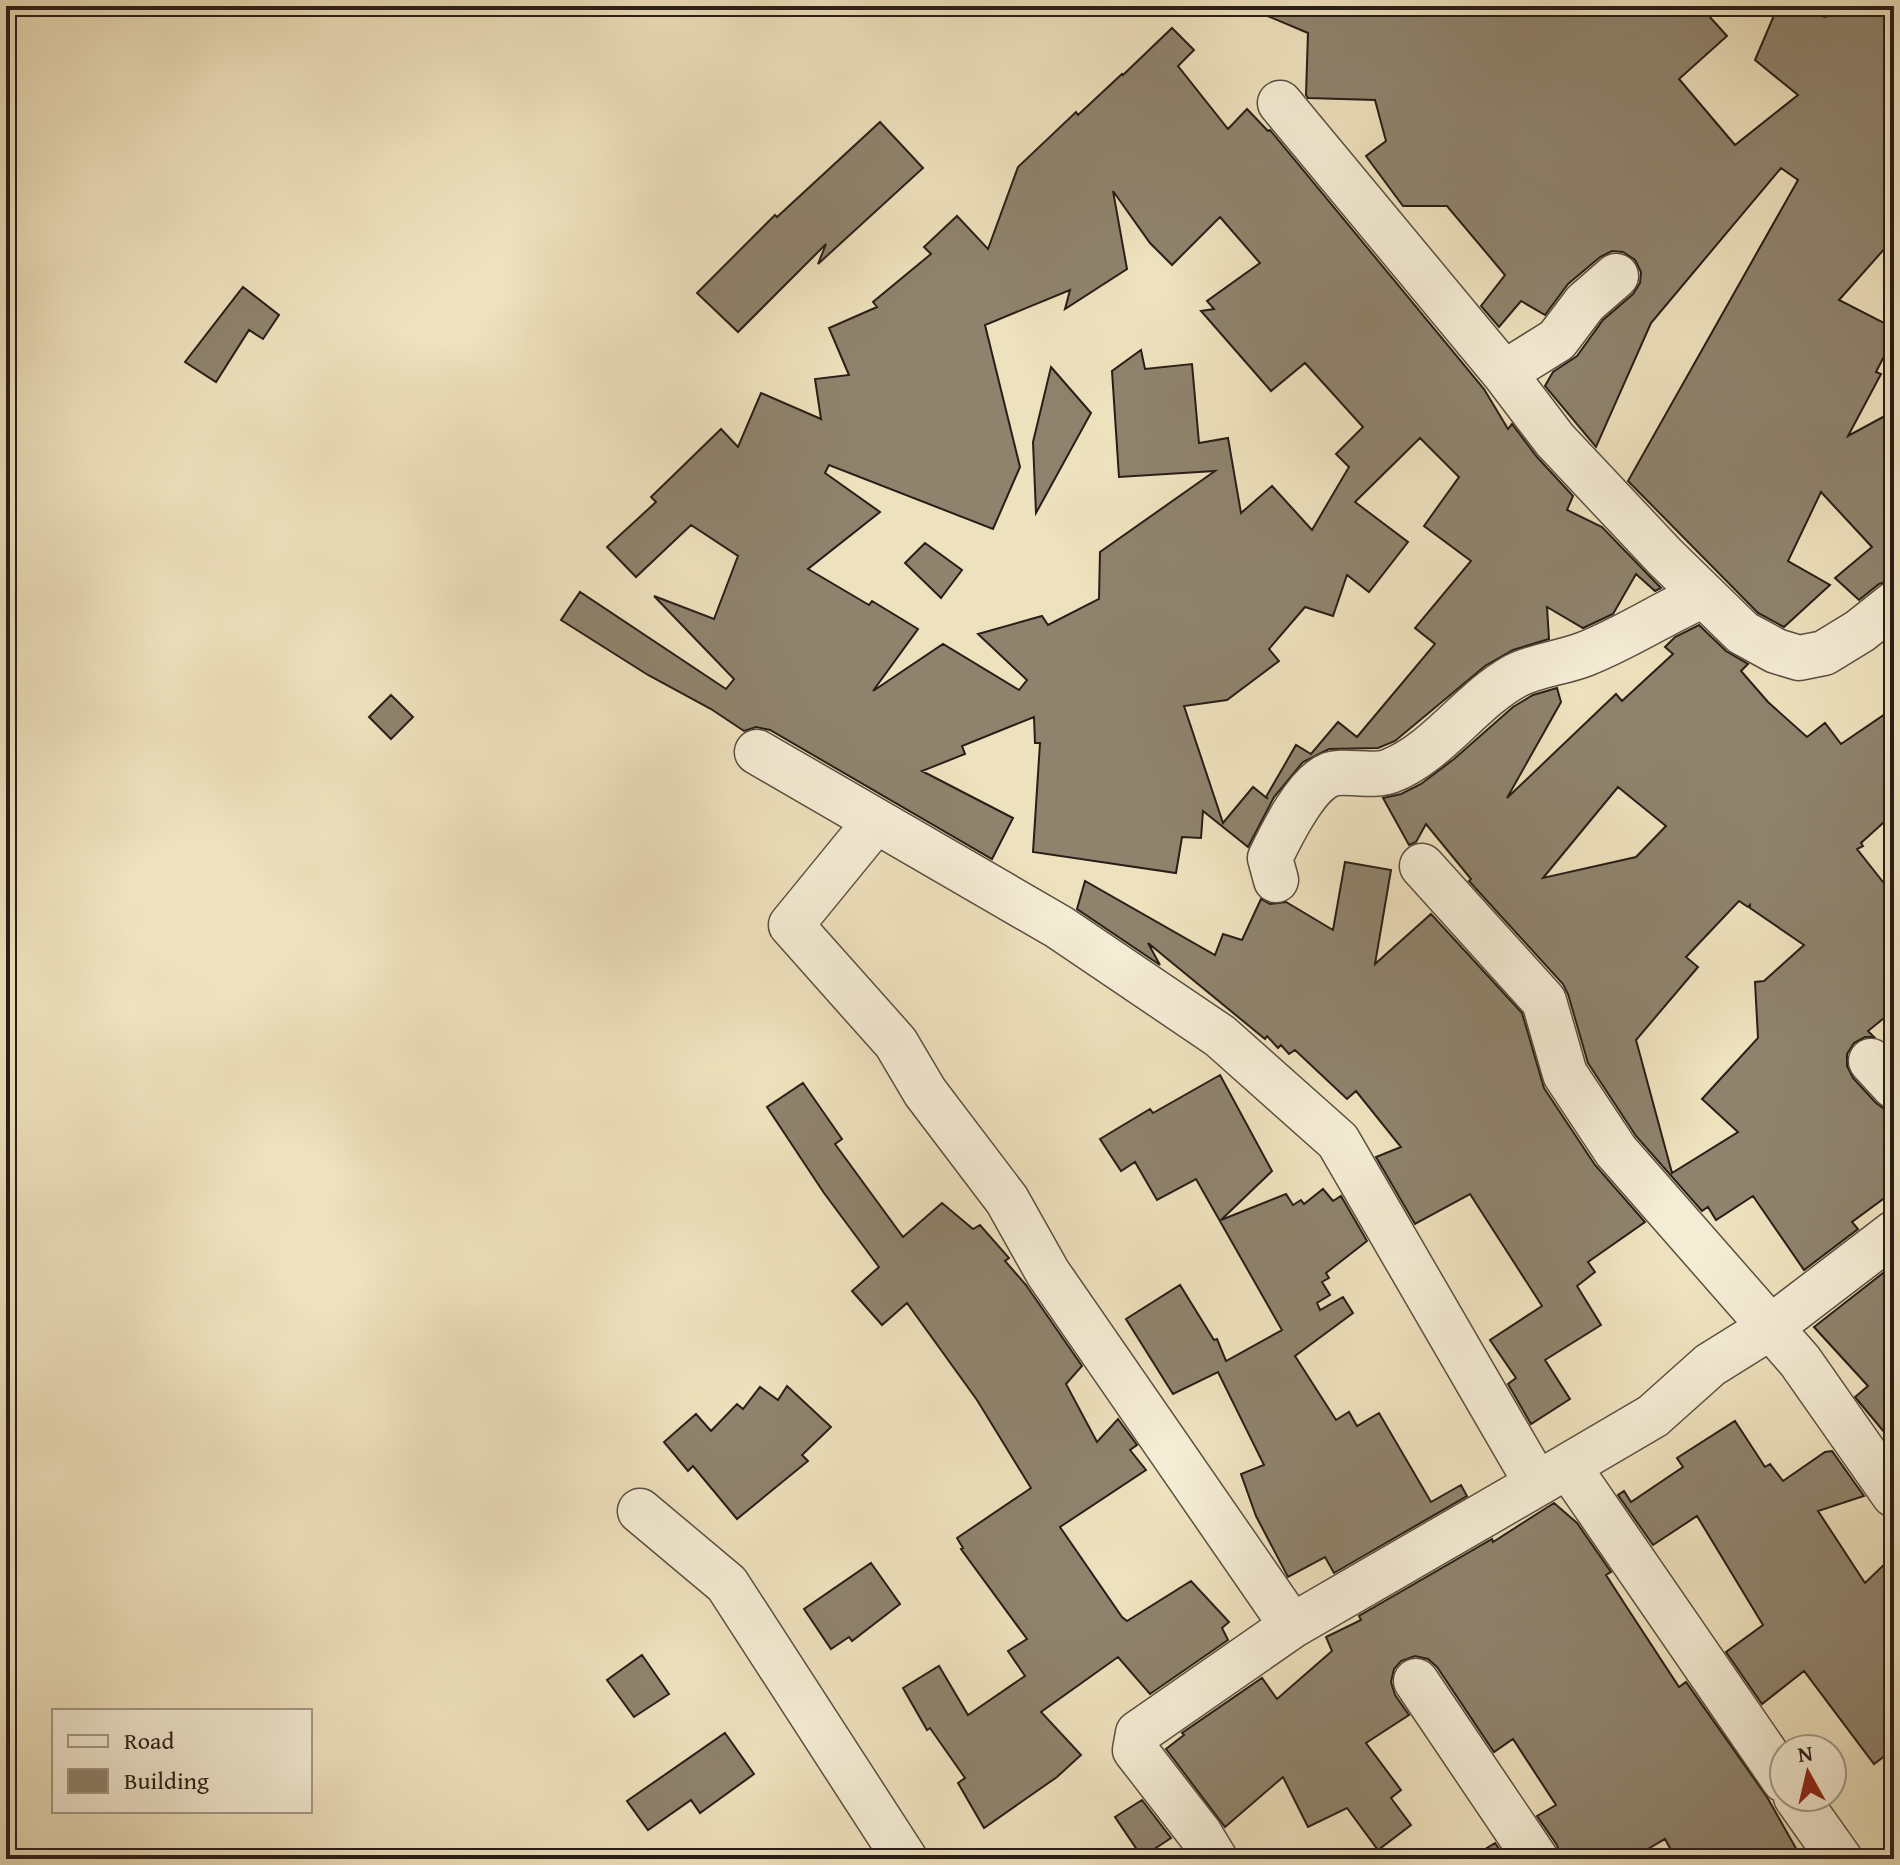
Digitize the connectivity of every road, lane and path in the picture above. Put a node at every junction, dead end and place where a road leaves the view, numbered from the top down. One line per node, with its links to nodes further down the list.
1 (1280, 103): 3 (street)
2 (1616, 276): 3 (street)
3 (1504, 373): 4 (street)
4 (1704, 595): 5 (street); 9 (street)
5 (1894, 604)
6 (757, 752): 7 (street)
7 (876, 821): 12 (street); 15 (street)
8 (1422, 866): 11 (street)
9 (1276, 880)
10 (1894, 1233): 11 (street)
11 (1771, 1327): 12 (street); 13 (street)
12 (1552, 1475): 15 (street); 17 (street)
13 (1894, 1495)
14 (640, 1511): 19 (street)
15 (1292, 1626): 20 (street)
16 (1416, 1681): 21 (street)
17 (1768, 1759)
18 (1807, 1813): 22 (street)
19 (905, 1859)
20 (1215, 1859)
21 (1536, 1859)
22 (1840, 1859)

